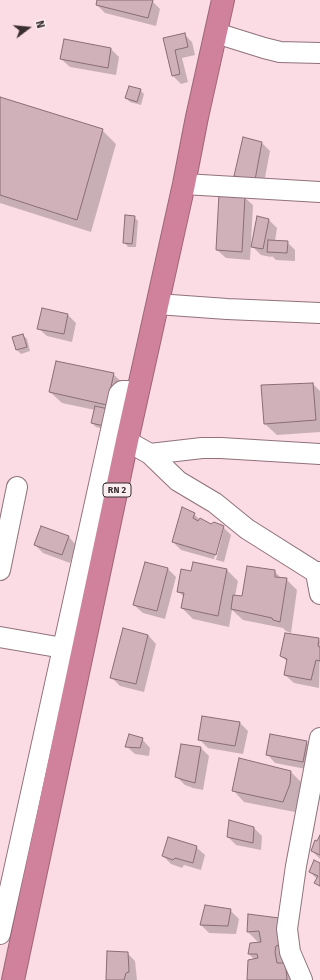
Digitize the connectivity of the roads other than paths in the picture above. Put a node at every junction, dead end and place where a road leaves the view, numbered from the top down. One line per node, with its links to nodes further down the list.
1 (223, 0): 2 (highway, RN 2)
2 (216, 33): 3 (street); 4 (highway, RN 2)
3 (320, 53)
4 (184, 184): 5 (street); 6 (highway, RN 2)
5 (320, 192)
6 (157, 304): 7 (street); 8 (highway, RN 2)
7 (320, 313)
8 (138, 391): 9 (highway, RN 2); 17 (street)
9 (127, 441): 10 (street); 20 (highway, RN 2)
10 (150, 454): 11 (street); 14 (street)
11 (320, 454)
12 (17, 487): 13 (street)
13 (0, 570)
14 (319, 573): 15 (street)
15 (320, 594)
16 (0, 637): 17 (street)
17 (63, 648): 19 (street)
18 (320, 738): 21 (street)
19 (0, 934)
20 (13, 980)
21 (302, 980)

